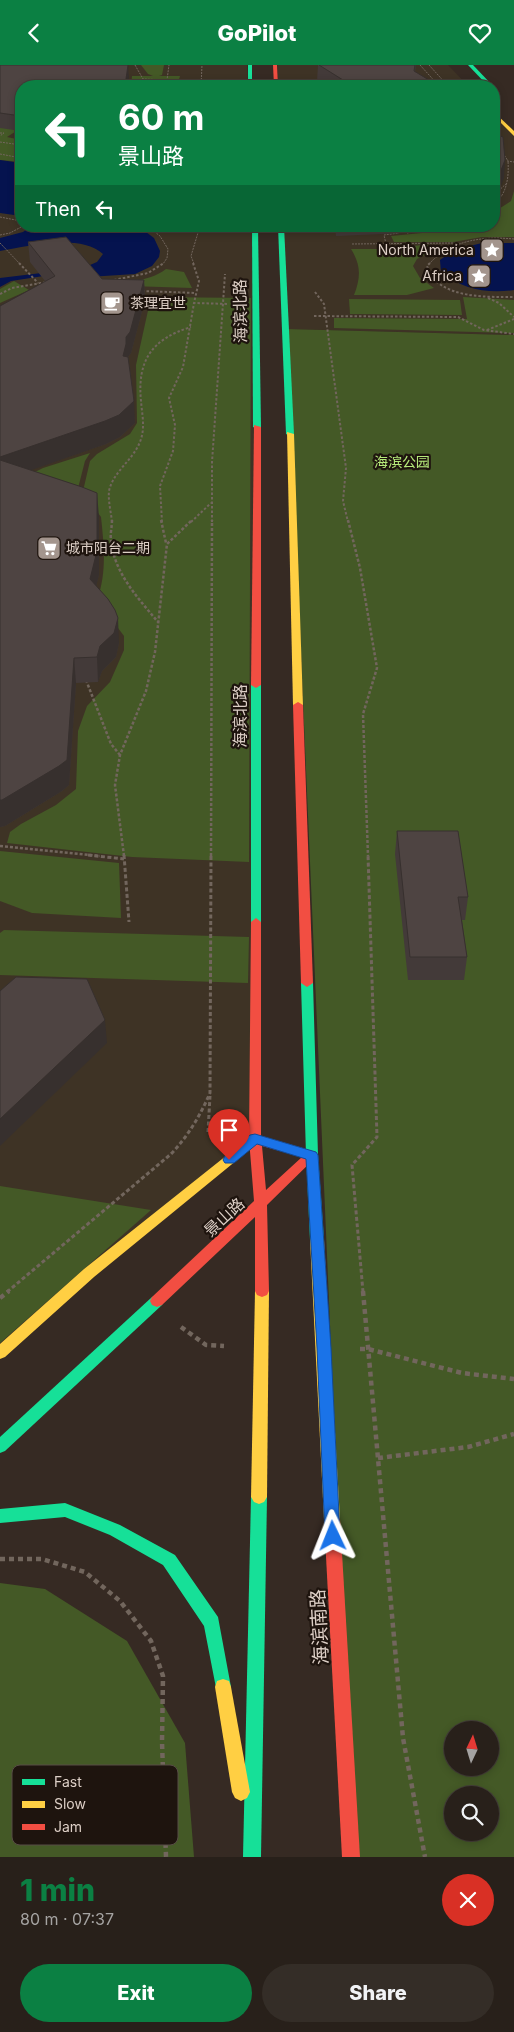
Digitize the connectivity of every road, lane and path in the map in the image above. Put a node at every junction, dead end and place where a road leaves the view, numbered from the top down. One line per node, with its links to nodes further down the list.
1 (136, 65): 9 (path)
2 (169, 65): 9 (path)
3 (202, 65): 10 (path)
4 (250, 65): 11 (main road)
5 (275, 65): 12 (main road)
6 (420, 65): 13 (path)
7 (429, 65): 14 (path)
8 (470, 65): 15 (main road)
9 (154, 79)
10 (201, 80)
11 (250, 80)
12 (276, 80)
13 (434, 80)
14 (443, 80)
15 (485, 80)
16 (500, 119): 17 (main road)
17 (514, 134)
18 (0, 142): 19 (path)
19 (15, 144)
20 (503, 153): 24 (path, bridge)
21 (0, 154): 22 (path)
22 (15, 157)
23 (502, 159): 24 (path, bridge)
24 (508, 161): 25 (path, bridge); 26 (path)
25 (514, 162)
26 (509, 181): 27 (path); 28 (path)
27 (500, 189)
28 (500, 200)
29 (0, 217): 30 (path)
30 (15, 220)
31 (15, 230): 37 (path)
32 (155, 232): 45 (path)
33 (198, 232): 50 (path)
34 (255, 232): 56 (main road, 海滨北路)
35 (281, 232): 57 (main road)
36 (411, 232): 42 (path)
37 (0, 235)
38 (514, 239): 40 (path)
39 (0, 243): 46 (path)
40 (458, 243): 42 (path); 52 (path)
41 (352, 244): 42 (path)
42 (386, 244)
43 (226, 265): 55 (path)
44 (54, 281): 46 (path)
45 (109, 281)
46 (37, 283): 47 (path); 51 (path)
47 (42, 288)
48 (313, 289): 58 (path)
49 (139, 291): 50 (path)
50 (196, 293): 54 (path)
51 (0, 294)
52 (487, 297): 53 (path); 59 (path)
53 (514, 297)
54 (194, 303): 55 (path); 60 (path)
55 (222, 303): 56 (path); 63 (path)
56 (256, 304): 71 (main road, 海滨北路)
57 (286, 316): 58 (path); 72 (main road)
58 (325, 317): 61 (path); 78 (path)
59 (514, 318): 61 (path)
60 (191, 327): 64 (path); 65 (path)
61 (485, 331): 62 (path)
62 (514, 334)
63 (211, 503): 64 (path); 74 (path)
64 (166, 544): 65 (path)
65 (158, 623): 67 (path)
66 (84, 675): 67 (path)
67 (120, 755): 69 (path)
68 (0, 846): 69 (path)
69 (124, 859): 70 (path)
70 (129, 922)
71 (255, 1139): 72 (main road); 73 (main road, 海滨北路); 75 (main road)
72 (312, 1155): 73 (main road, 景山路); 83 (main road, 海滨南路)
73 (261, 1205): 77 (main road, 景山路); 82 (main road)
74 (0, 1298)
75 (0, 1353)
76 (514, 1434): 78 (path)
77 (0, 1446)
78 (378, 1457): 84 (path)
79 (0, 1516): 82 (main road)
80 (0, 1559): 81 (path)
81 (163, 1765)
82 (252, 1857)
83 (351, 1857)
84 (424, 1857)

